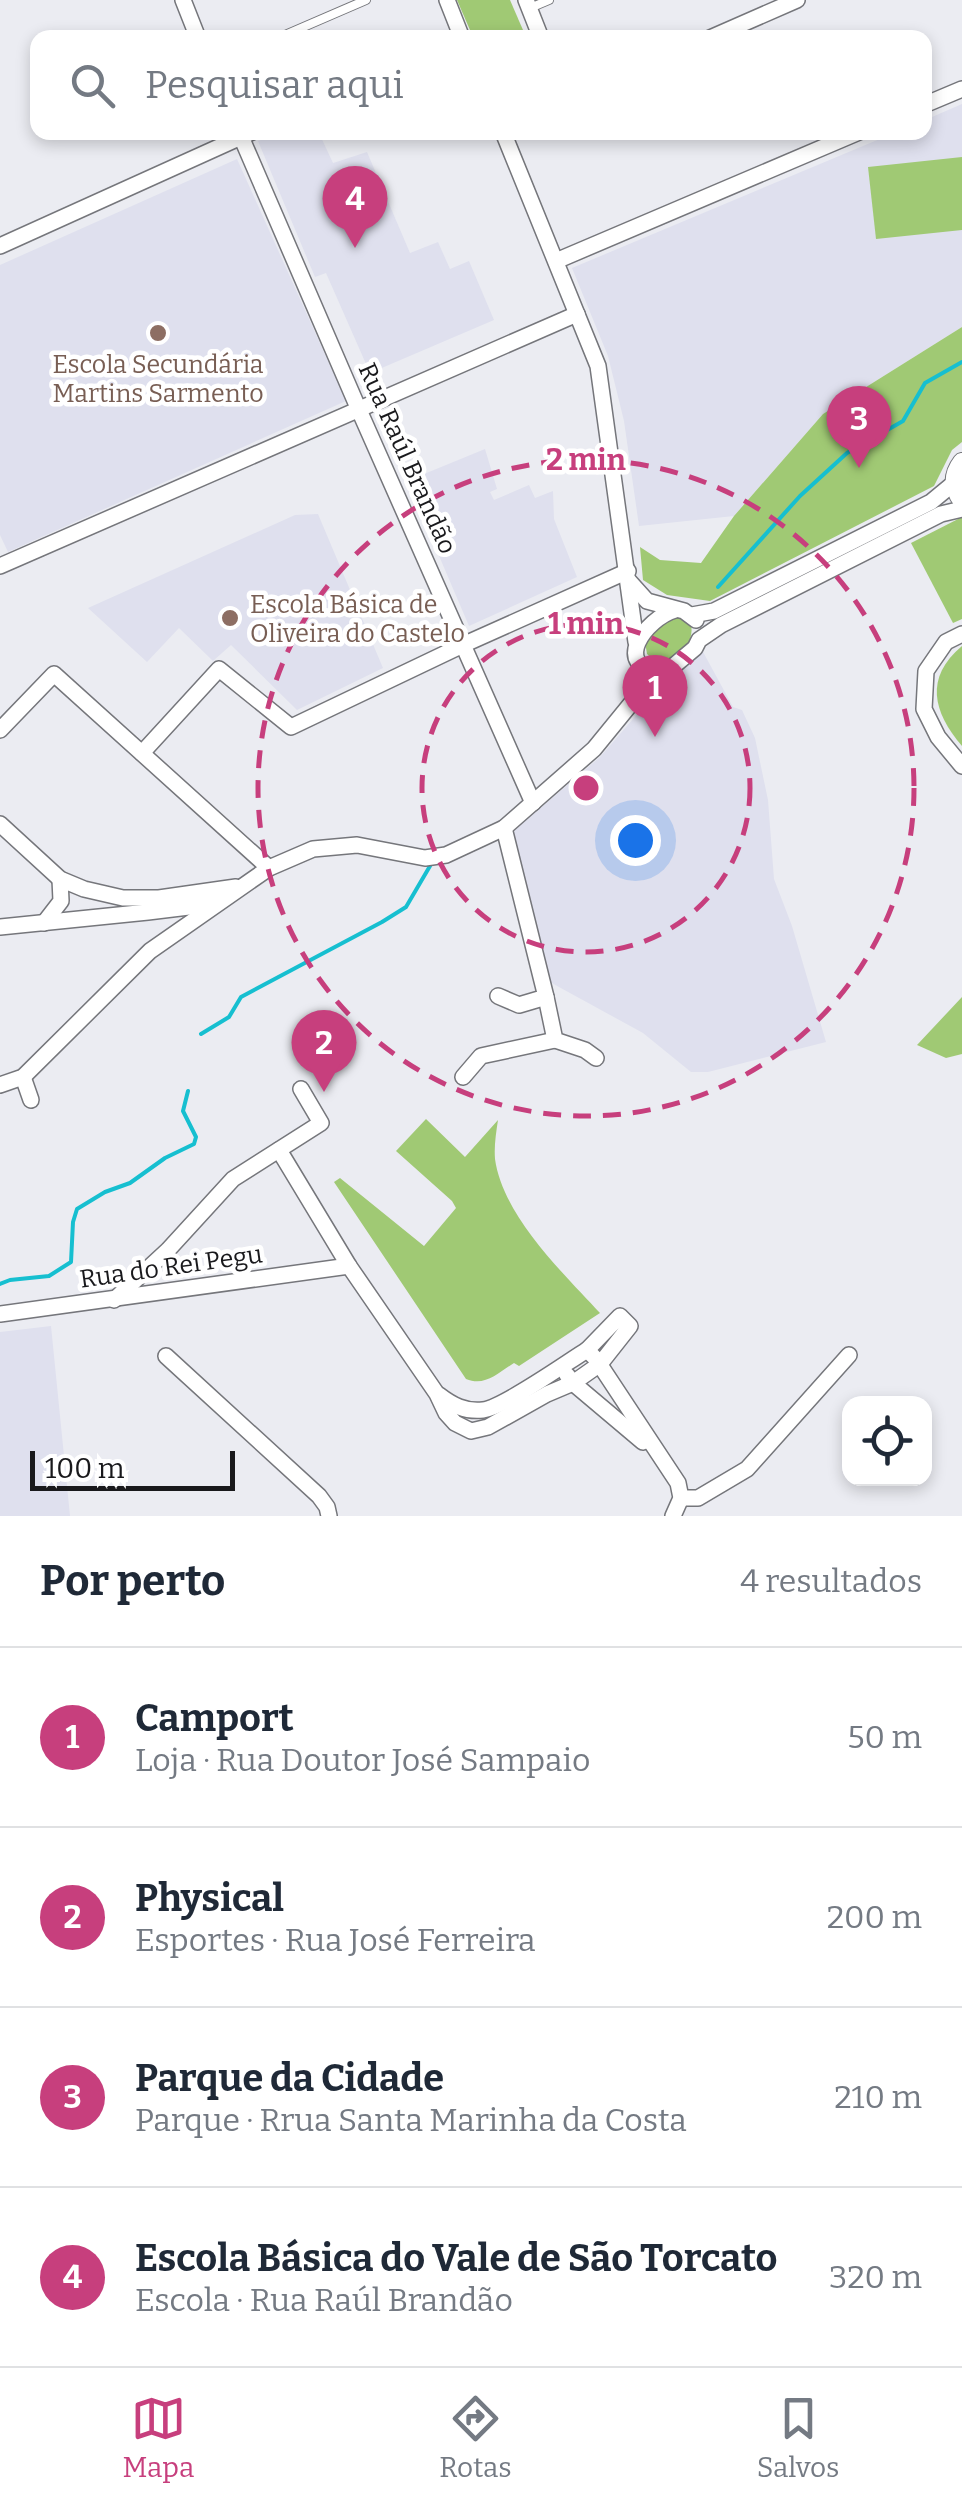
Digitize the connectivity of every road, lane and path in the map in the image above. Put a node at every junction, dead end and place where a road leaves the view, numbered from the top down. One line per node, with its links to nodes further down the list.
1 (183, 0): 7 (street)
2 (366, 0): 8 (lane)
3 (447, 0): 9 (street)
4 (549, 0): 6 (lane)
5 (798, 0): 11 (street)
6 (527, 4): 10 (street)
7 (195, 30)
8 (297, 30)
9 (459, 30)
10 (538, 30)
11 (729, 30)
12 (962, 89): 13 (street)
13 (932, 102)
14 (231, 140): 18 (street)
15 (246, 140): 21 (street, Rua Raúl Brandão)
16 (506, 140): 19 (street)
17 (840, 140): 19 (street)
18 (0, 246)
19 (556, 261): 20 (street)
20 (577, 314): 21 (street); 27 (street)
21 (359, 410): 26 (street); 33 (street, Rua Raúl Brandão)
22 (962, 462): 23 (street)
23 (954, 482): 24 (street); 29 (street)
24 (962, 501)
25 (962, 509): 31 (street)
26 (0, 566)
27 (628, 576): 28 (street); 32 (street); 33 (street)
28 (674, 610): 29 (street); 32 (street)
29 (692, 615): 31 (street)
30 (962, 634): 39 (street)
31 (700, 640): 35 (street)
32 (636, 642): 34 (street)
33 (465, 644): 38 (street); 40 (street, Rua Raúl Brandão)
34 (638, 660): 35 (street); 36 (street)
35 (661, 672): 36 (street)
36 (634, 700): 40 (street)
37 (0, 730): 38 (street)
38 (142, 753): 43 (street)
39 (962, 766)
40 (534, 802): 42 (street)
41 (0, 824): 44 (street)
42 (504, 828): 43 (street); 51 (street)
43 (269, 868): 45 (street)
44 (60, 879): 45 (street); 47 (street)
45 (241, 886): 46 (street); 49 (street)
46 (148, 912): 47 (street); 49 (street)
47 (44, 923): 48 (street)
48 (0, 928)
49 (150, 951): 54 (street)
50 (498, 996): 51 (street)
51 (546, 997): 52 (street)
52 (556, 1040): 53 (street); 55 (street)
53 (596, 1058)
54 (23, 1077): 56 (street); 58 (street)
55 (463, 1077)
56 (0, 1085)
57 (301, 1088): 59 (street)
58 (31, 1100)
59 (279, 1150): 60 (street); 61 (street)
60 (349, 1266): 61 (street, Rua do Rei Pegu); 69 (street)
61 (114, 1300): 62 (street, Rua do Rei Pegu)
62 (0, 1314)
63 (587, 1350): 66 (street); 66 (street); 67 (street)
64 (849, 1355): 71 (street)
65 (166, 1356): 72 (street)
66 (600, 1364): 68 (street); 70 (street)
67 (562, 1366): 68 (street); 69 (street)
68 (573, 1383): 69 (street); 70 (street)
69 (438, 1394)
70 (658, 1454): 71 (street)
71 (681, 1498): 73 (street)
72 (329, 1516)
73 (673, 1516)

